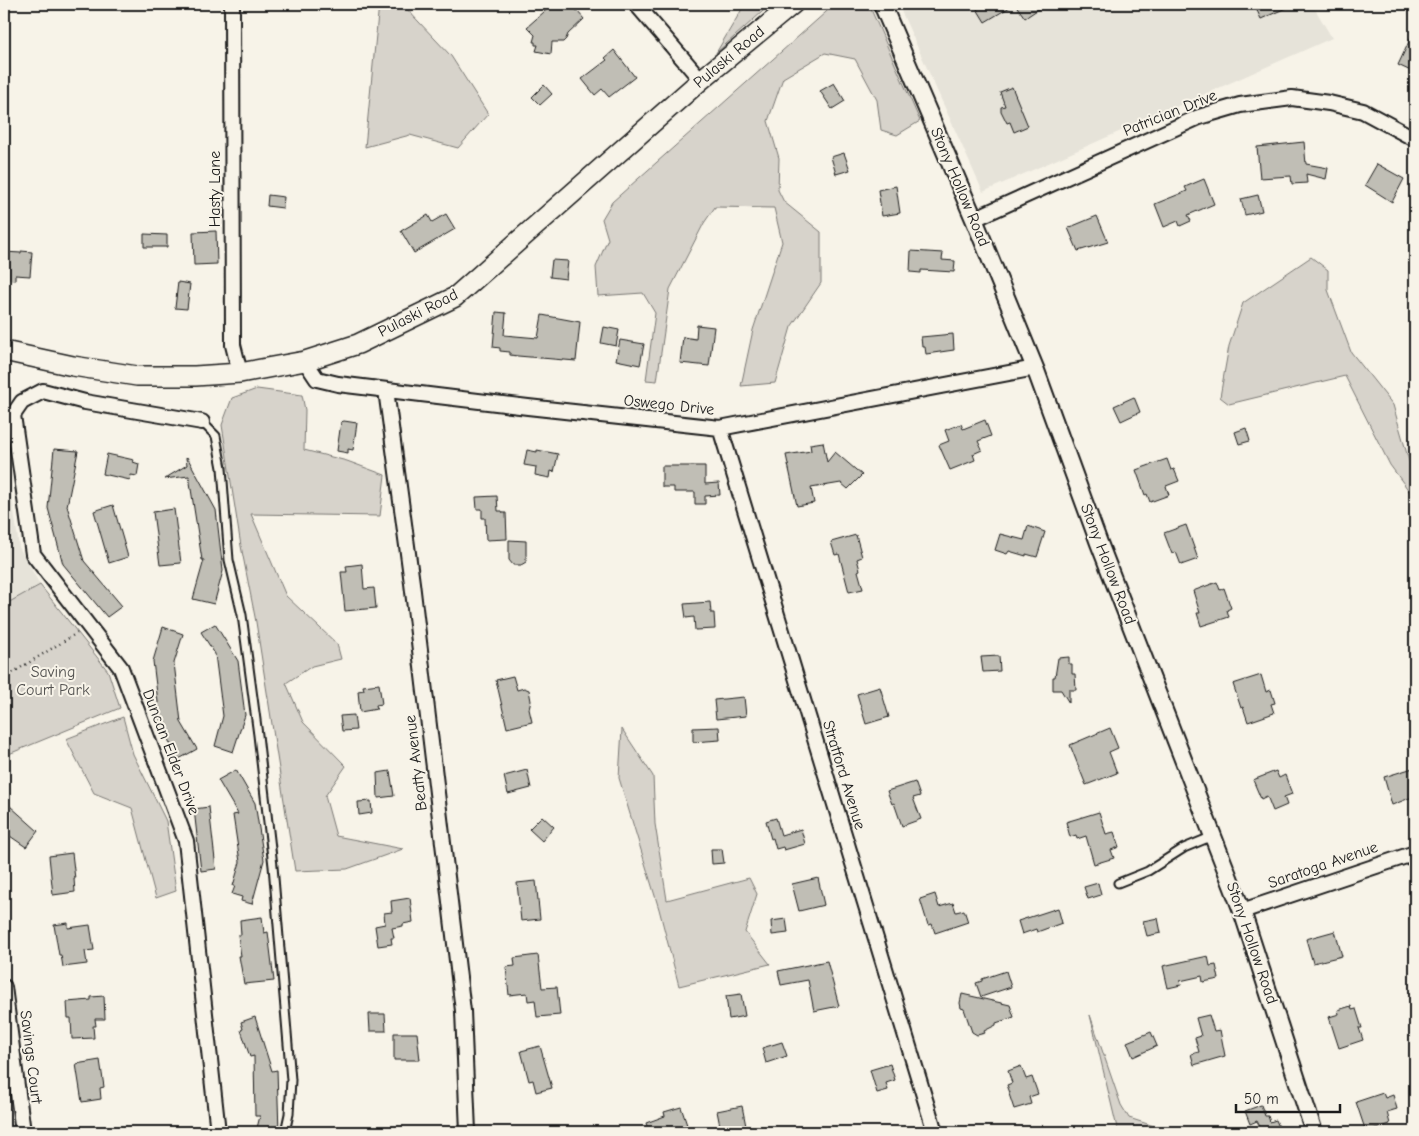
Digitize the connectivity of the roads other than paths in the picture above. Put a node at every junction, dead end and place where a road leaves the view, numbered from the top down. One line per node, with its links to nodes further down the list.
1 (232, 4): 11 (street, Hasty Lane)
2 (636, 4): 5 (street)
3 (793, 4): 5 (main road, Pulaski Road)
4 (882, 4): 7 (street, Stony Hollow Road)
5 (701, 80): 9 (main road, Pulaski Road)
6 (1415, 139): 7 (street, Patrician Drive)
7 (974, 219): 10 (street, Stony Hollow Road)
8 (4, 351): 11 (main road, Pulaski Road)
9 (304, 362): 11 (main road, Pulaski Road); 12 (street, Oswego Drive)
10 (1035, 368): 15 (street, Oswego Drive); 16 (street, Stony Hollow Road)
11 (240, 372)
12 (386, 390): 15 (street, Oswego Drive); 24 (street, Beatty Avenue)
13 (8, 414): 14 (street, Duncan Elder Drive); 22 (street, Duncan Elder Drive)
14 (202, 422): 23 (lane)
15 (720, 428): 25 (street, Stratford Avenue)
16 (1213, 836): 18 (lane); 19 (street, Stony Hollow Road)
17 (1415, 853): 19 (street, Saratoga Avenue)
18 (1118, 883)
19 (1242, 911): 26 (street, Stony Hollow Road)
20 (4, 987): 21 (street, Savings Court)
21 (23, 1132)
22 (218, 1132)
23 (285, 1132)
24 (468, 1132)
25 (935, 1132)
26 (1314, 1132)

